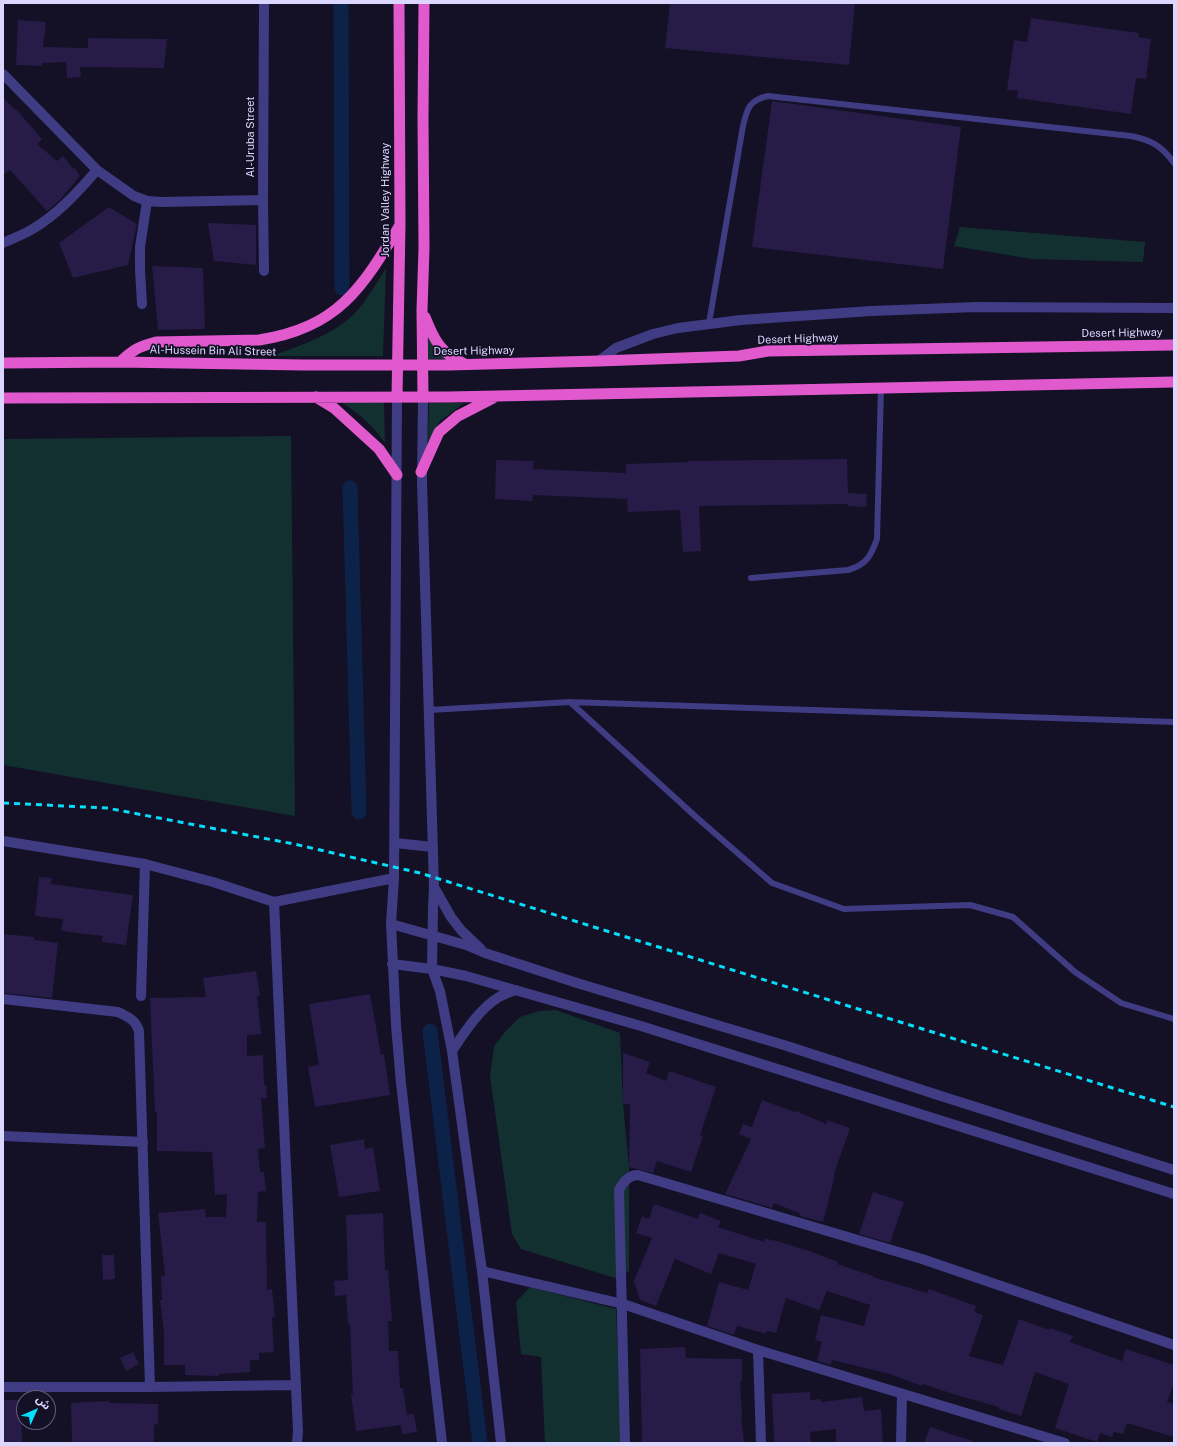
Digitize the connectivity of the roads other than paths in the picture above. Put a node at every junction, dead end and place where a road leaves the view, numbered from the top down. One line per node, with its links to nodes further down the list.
1 (264, 3): 7 (street, Al-Uruba Street)
2 (399, 3): 9 (highway, Jordan Valley Highway)
3 (424, 3): 14 (highway)
4 (3, 74): 6 (street)
5 (1174, 163): 15 (lane)
6 (98, 170): 8 (street); 10 (street)
7 (263, 200): 8 (street); 11 (street, Al-Uruba Street)
8 (147, 201): 12 (street)
9 (400, 224): 17 (highway); 21 (highway, Jordan Valley Highway)
10 (3, 243)
11 (264, 271)
12 (142, 304)
13 (1174, 308): 15 (street)
14 (422, 310): 20 (highway); 22 (highway)
15 (709, 323): 18 (street)
16 (1174, 345): 18 (highway, Desert Highway)
17 (120, 362): 19 (highway, Al-Hussein Bin Ali Street); 21 (highway, Al-Hussein Bin Ali Street)
18 (598, 362): 20 (highway, Desert Highway)
19 (3, 363)
20 (466, 364): 22 (highway, Desert Highway)
21 (398, 365): 22 (highway, Al-Hussein Bin Ali Street); 27 (highway, Jordan Valley Highway)
22 (423, 365): 28 (highway)
23 (1174, 382): 24 (highway)
24 (881, 388): 25 (highway); 32 (lane)
25 (496, 396): 28 (highway); 30 (highway)
26 (316, 397): 27 (highway); 29 (highway); 31 (highway)
27 (397, 397): 28 (highway); 31 (street)
28 (423, 397): 30 (street)
29 (3, 398)
30 (422, 472): 34 (street)
31 (397, 475): 37 (street)
32 (751, 578)
33 (570, 702): 34 (lane); 35 (lane); 51 (lane)
34 (429, 710): 38 (street)
35 (1174, 722)
36 (3, 841): 39 (street)
37 (395, 843): 38 (street); 40 (street)
38 (433, 847): 41 (street)
39 (145, 864): 42 (street); 49 (street)
40 (394, 878): 42 (street); 43 (street)
41 (434, 887): 44 (street); 45 (street)
42 (274, 902): 61 (street)
43 (391, 924): 44 (street); 46 (street)
44 (433, 936): 45 (street); 47 (street)
45 (485, 953): 55 (street)
46 (392, 964): 47 (street); 68 (street)
47 (432, 969): 48 (street); 52 (street)
48 (516, 990): 52 (street); 56 (street)
49 (141, 996)
50 (3, 999): 54 (street)
51 (1174, 1019)
52 (452, 1051): 57 (street)
53 (3, 1136): 54 (street)
54 (143, 1142): 63 (street)
55 (1174, 1170)
56 (1174, 1194)
57 (482, 1271): 58 (street); 69 (street)
58 (622, 1304): 59 (street); 60 (street); 70 (street)
59 (1174, 1344)
60 (758, 1350): 64 (street); 71 (street)
61 (296, 1385): 63 (street); 65 (street)
62 (3, 1387): 63 (street)
63 (150, 1387)
64 (902, 1394): 72 (street); 73 (street)
65 (298, 1431): 66 (street); 67 (street)
66 (298, 1443)
67 (302, 1443)
68 (442, 1443)
69 (501, 1443)
70 (624, 1443)
71 (761, 1443)
72 (901, 1443)
73 (1065, 1443)

